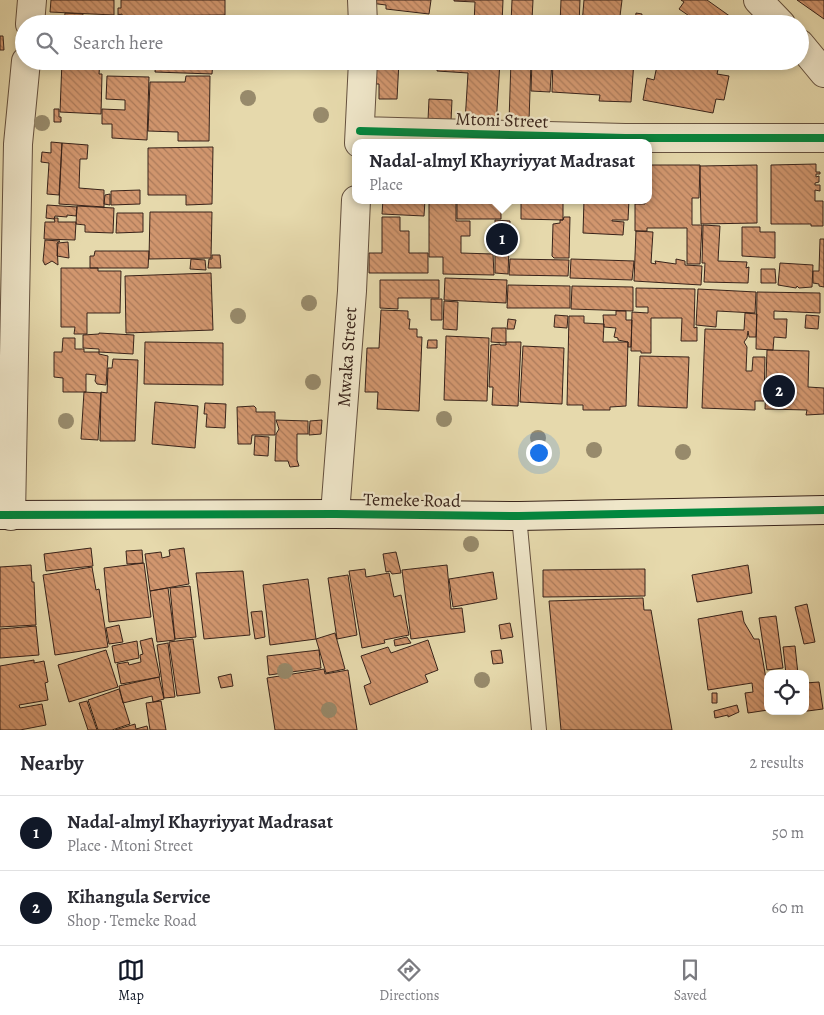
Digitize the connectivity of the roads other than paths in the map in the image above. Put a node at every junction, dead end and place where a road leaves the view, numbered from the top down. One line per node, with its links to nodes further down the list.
1 (32, 0): 4 (street)
2 (362, 0): 5 (street)
3 (758, 0): 6 (street)
4 (31, 15)
5 (363, 15)
6 (772, 15)
7 (809, 55): 10 (street)
8 (24, 70): 13 (street)
9 (363, 70): 11 (street)
10 (824, 73)
11 (359, 137): 12 (street, Mtoni Street)
12 (824, 138)
13 (9, 144): 17 (street)
14 (356, 204): 16 (street, Mwaka Street)
15 (824, 510): 18 (street, Temeke Road)
16 (336, 514): 17 (street, Temeke Road); 18 (street, Temeke Road)
17 (6, 516)
18 (519, 516): 19 (lane)
19 (539, 730)

